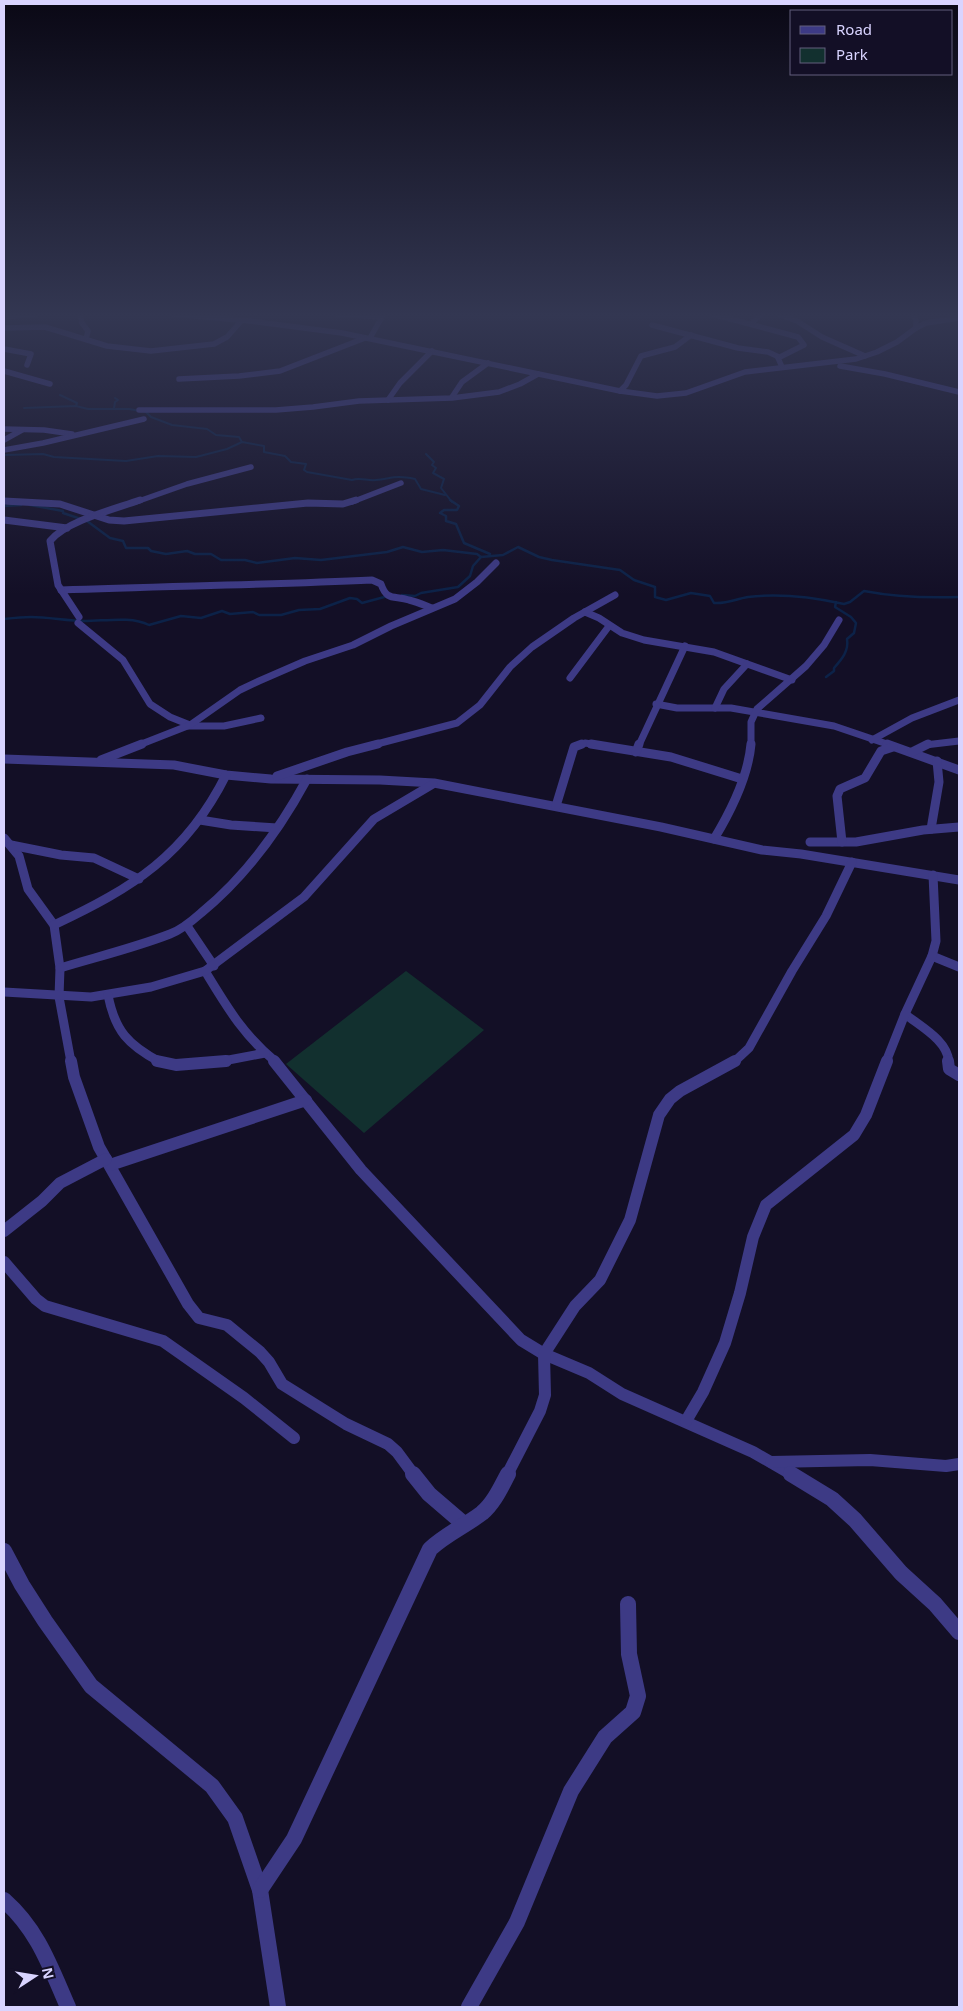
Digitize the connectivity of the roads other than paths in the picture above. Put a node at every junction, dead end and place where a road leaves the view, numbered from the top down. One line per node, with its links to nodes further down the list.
1 (293, 408): 2 (street)
2 (139, 410)
3 (144, 419): 6 (street)
4 (4, 428): 5 (street)
5 (22, 430): 6 (street); 7 (street)
6 (76, 435): 8 (street)
7 (4, 440)
8 (4, 450)
9 (251, 467): 12 (street)
10 (401, 483): 12 (street)
11 (4, 501): 12 (street)
12 (96, 516): 14 (street)
13 (4, 520): 14 (street)
14 (67, 528): 16 (street)
15 (496, 563): 18 (street)
16 (61, 590): 18 (street); 31 (street)
17 (615, 595): 19 (street)
18 (432, 608): 31 (street)
19 (585, 612): 21 (street); 42 (street)
20 (839, 620): 25 (street)
21 (609, 626): 22 (street); 24 (street)
22 (686, 646): 23 (street); 27 (street)
23 (747, 664): 25 (street); 28 (street)
24 (570, 678)
25 (792, 680): 29 (street)
26 (959, 700): 32 (street)
27 (656, 704): 28 (street); 35 (street)
28 (714, 708): 29 (street)
29 (755, 711): 32 (street); 44 (street)
30 (261, 718): 31 (street)
31 (188, 726): 38 (street)
32 (872, 740): 34 (street)
33 (959, 741): 36 (street)
34 (894, 747): 36 (street); 54 (street)
35 (636, 752): 44 (street); 46 (street)
36 (912, 752): 39 (street)
37 (4, 759): 38 (street)
38 (98, 761): 41 (street)
39 (937, 761): 40 (street); 50 (street)
40 (959, 770)
41 (226, 775): 42 (street); 47 (street)
42 (271, 779): 43 (street)
43 (307, 779): 45 (street); 49 (street)
44 (742, 779): 52 (street)
45 (434, 784): 46 (street); 65 (street)
46 (556, 806): 52 (street)
47 (200, 820): 49 (street); 58 (street)
48 (959, 826): 50 (street)
49 (277, 828): 61 (street)
50 (931, 829): 54 (street)
51 (4, 838): 55 (street)
52 (714, 839): 56 (street)
53 (810, 842): 54 (street)
54 (842, 842)
55 (11, 845): 58 (street); 60 (street)
56 (852, 862): 57 (street); 76 (street)
57 (933, 875): 59 (street); 62 (street)
58 (139, 879): 60 (street)
59 (959, 880)
60 (54, 925): 64 (street)
61 (187, 926): 64 (street); 65 (street)
62 (932, 956): 63 (street); 69 (street)
63 (959, 966)
64 (60, 968): 68 (street)
65 (210, 968): 67 (street); 70 (street)
66 (4, 992): 68 (street)
67 (108, 994): 68 (street); 70 (street)
68 (59, 997): 73 (street)
69 (905, 1014): 71 (street); 77 (street)
70 (265, 1053): 72 (street)
71 (959, 1075)
72 (306, 1100): 73 (street); 76 (street)
73 (108, 1162): 74 (street); 81 (street)
74 (4, 1231)
75 (4, 1262): 78 (street)
76 (544, 1354): 77 (street); 81 (street)
77 (686, 1421): 79 (street)
78 (294, 1438)
79 (770, 1462): 80 (street); 84 (street)
80 (959, 1464)
81 (464, 1524): 85 (street)
82 (4, 1551): 85 (street)
83 (628, 1604): 89 (street)
84 (959, 1632)
85 (260, 1890): 88 (street)
86 (4, 1900): 87 (street)
87 (68, 2007)
88 (278, 2007)
89 (469, 2007)

